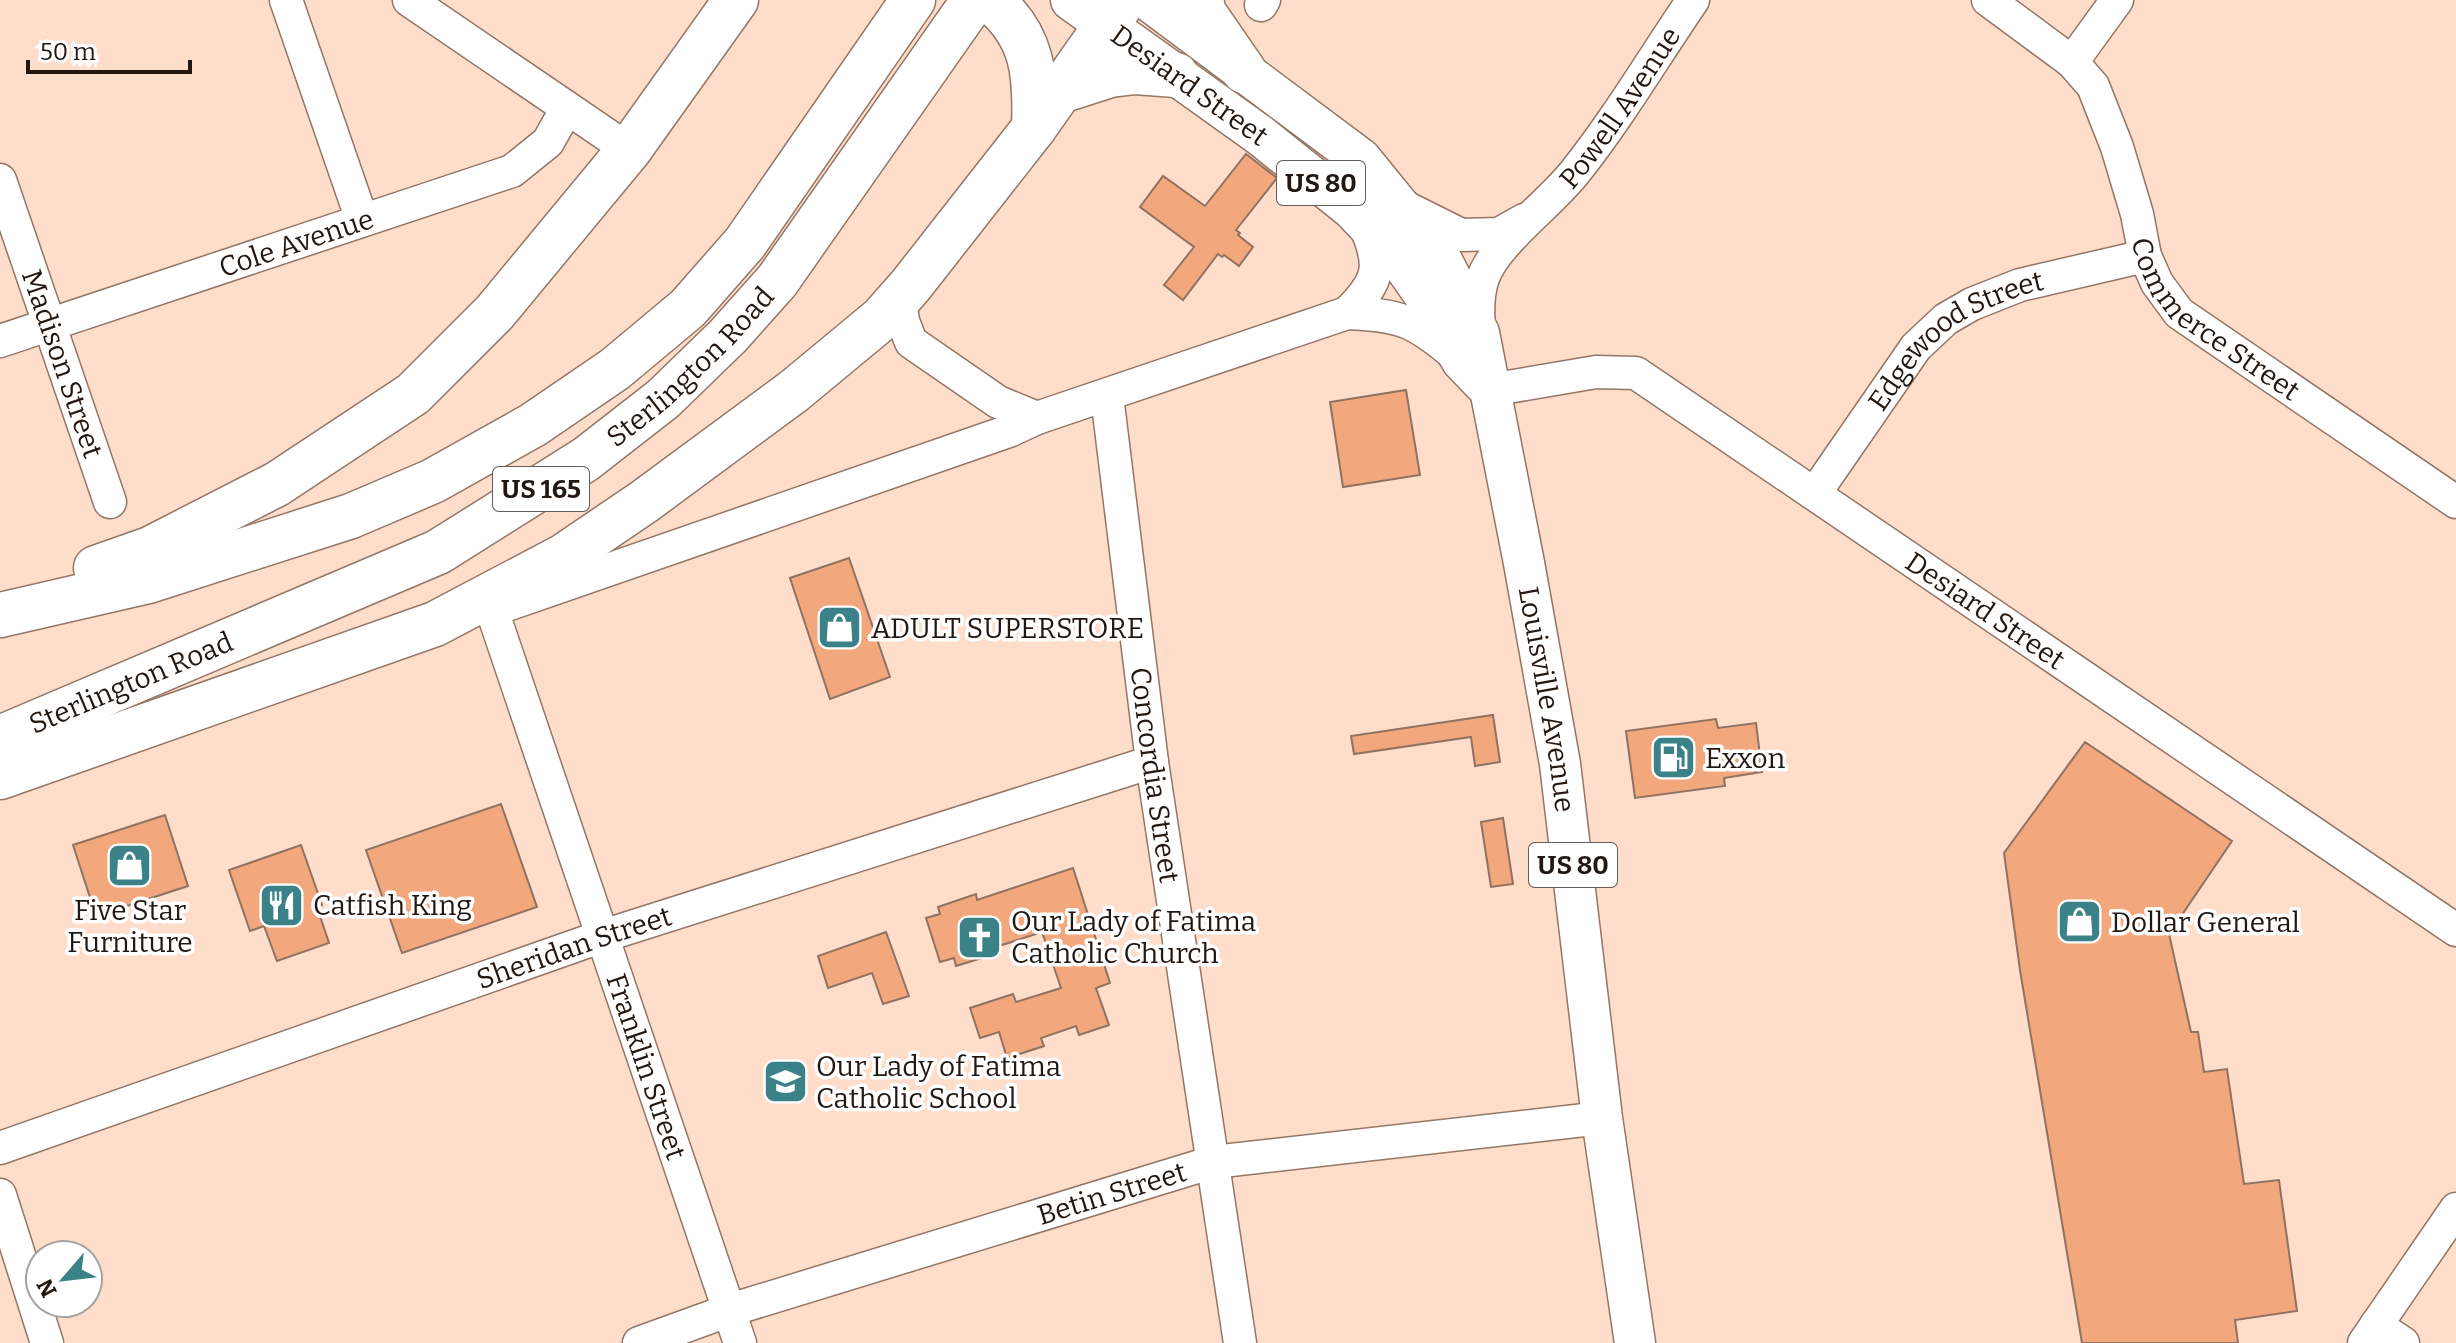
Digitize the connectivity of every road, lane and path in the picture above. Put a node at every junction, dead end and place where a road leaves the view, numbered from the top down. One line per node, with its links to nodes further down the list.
1 (286, 0): 23 (street)
2 (409, 0): 17 (street)
3 (736, 0): 19 (highway)
4 (974, 0): 42 (highway, Sterlington Road / US 165)
5 (990, 0): 18 (highway)
6 (1148, 0): 14 (main road, Desiard Street / US 80)
7 (1201, 0): 14 (highway)
8 (1693, 0): 22 (street, Powell Avenue)
9 (1988, 0): 13 (street, Commerce Street)
10 (2117, 0): 13 (street)
11 (1100, 8): 15 (main road, Desiard Street / US 80); 16 (highway)
12 (905, 14): 40 (highway, Sterlington Road / US 165)
13 (2072, 62): 24 (street, Commerce Street)
14 (1244, 71): 21 (main road, Desiard Street / US 80)
15 (1176, 75): 16 (highway); 21 (main road, Desiard Street / US 80)
16 (1060, 91): 18 (highway)
17 (567, 108): 19 (street); 23 (street, Cole Avenue)
18 (1034, 128): 25 (highway)
19 (629, 150): 38 (highway)
20 (0, 180): 27 (street, Madison Street)
21 (1378, 210): 22 (street, Powell Avenue); 26 (street); 31 (main road, Desiard Street / US 80)
22 (1540, 211): 31 (street, Powell Avenue)
23 (362, 220): 27 (street, Cole Avenue)
24 (2145, 256): 35 (street, Edgewood Street); 37 (street, Commerce Street)
25 (911, 285): 28 (highway); 30 (street)
26 (1347, 313): 31 (street); 33 (street)
27 (49, 326): 29 (street, Cole Avenue); 36 (street, Madison Street)
28 (861, 338): 30 (street); 41 (highway)
29 (0, 341)
30 (911, 342): 34 (street)
31 (1470, 347): 32 (main road, Desiard Street / US 80)
32 (1490, 390): 35 (street, Desiard Street); 47 (main road, Louisville Avenue / US 80)
33 (1107, 396): 34 (street); 43 (street, Concordia Street)
34 (1037, 418): 39 (street)
35 (1815, 493): 45 (street, Desiard Street)
36 (110, 502)
37 (2456, 502)
38 (0, 604)
39 (492, 610): 41 (street); 46 (street, Franklin Street)
40 (0, 615)
41 (435, 624): 44 (highway)
42 (0, 738)
43 (1152, 762): 46 (street, Sheridan Street); 49 (street, Concordia Street)
44 (0, 777)
45 (2456, 930)
46 (603, 936): 48 (street, Sheridan Street); 52 (street, Franklin Street)
47 (1602, 1118): 49 (street, Betin Street); 58 (main road, Louisville Avenue / US 80)
48 (0, 1148)
49 (1213, 1162): 52 (street, Betin Street); 57 (street, Concordia Street)
50 (0, 1195): 54 (street)
51 (2456, 1209): 53 (street)
52 (730, 1310): 55 (street, Betin Street); 56 (street, Franklin Street)
53 (2370, 1334): 59 (street)
54 (47, 1343)
55 (639, 1343)
56 (740, 1343)
57 (1240, 1343)
58 (1635, 1343)
59 (2403, 1343)

